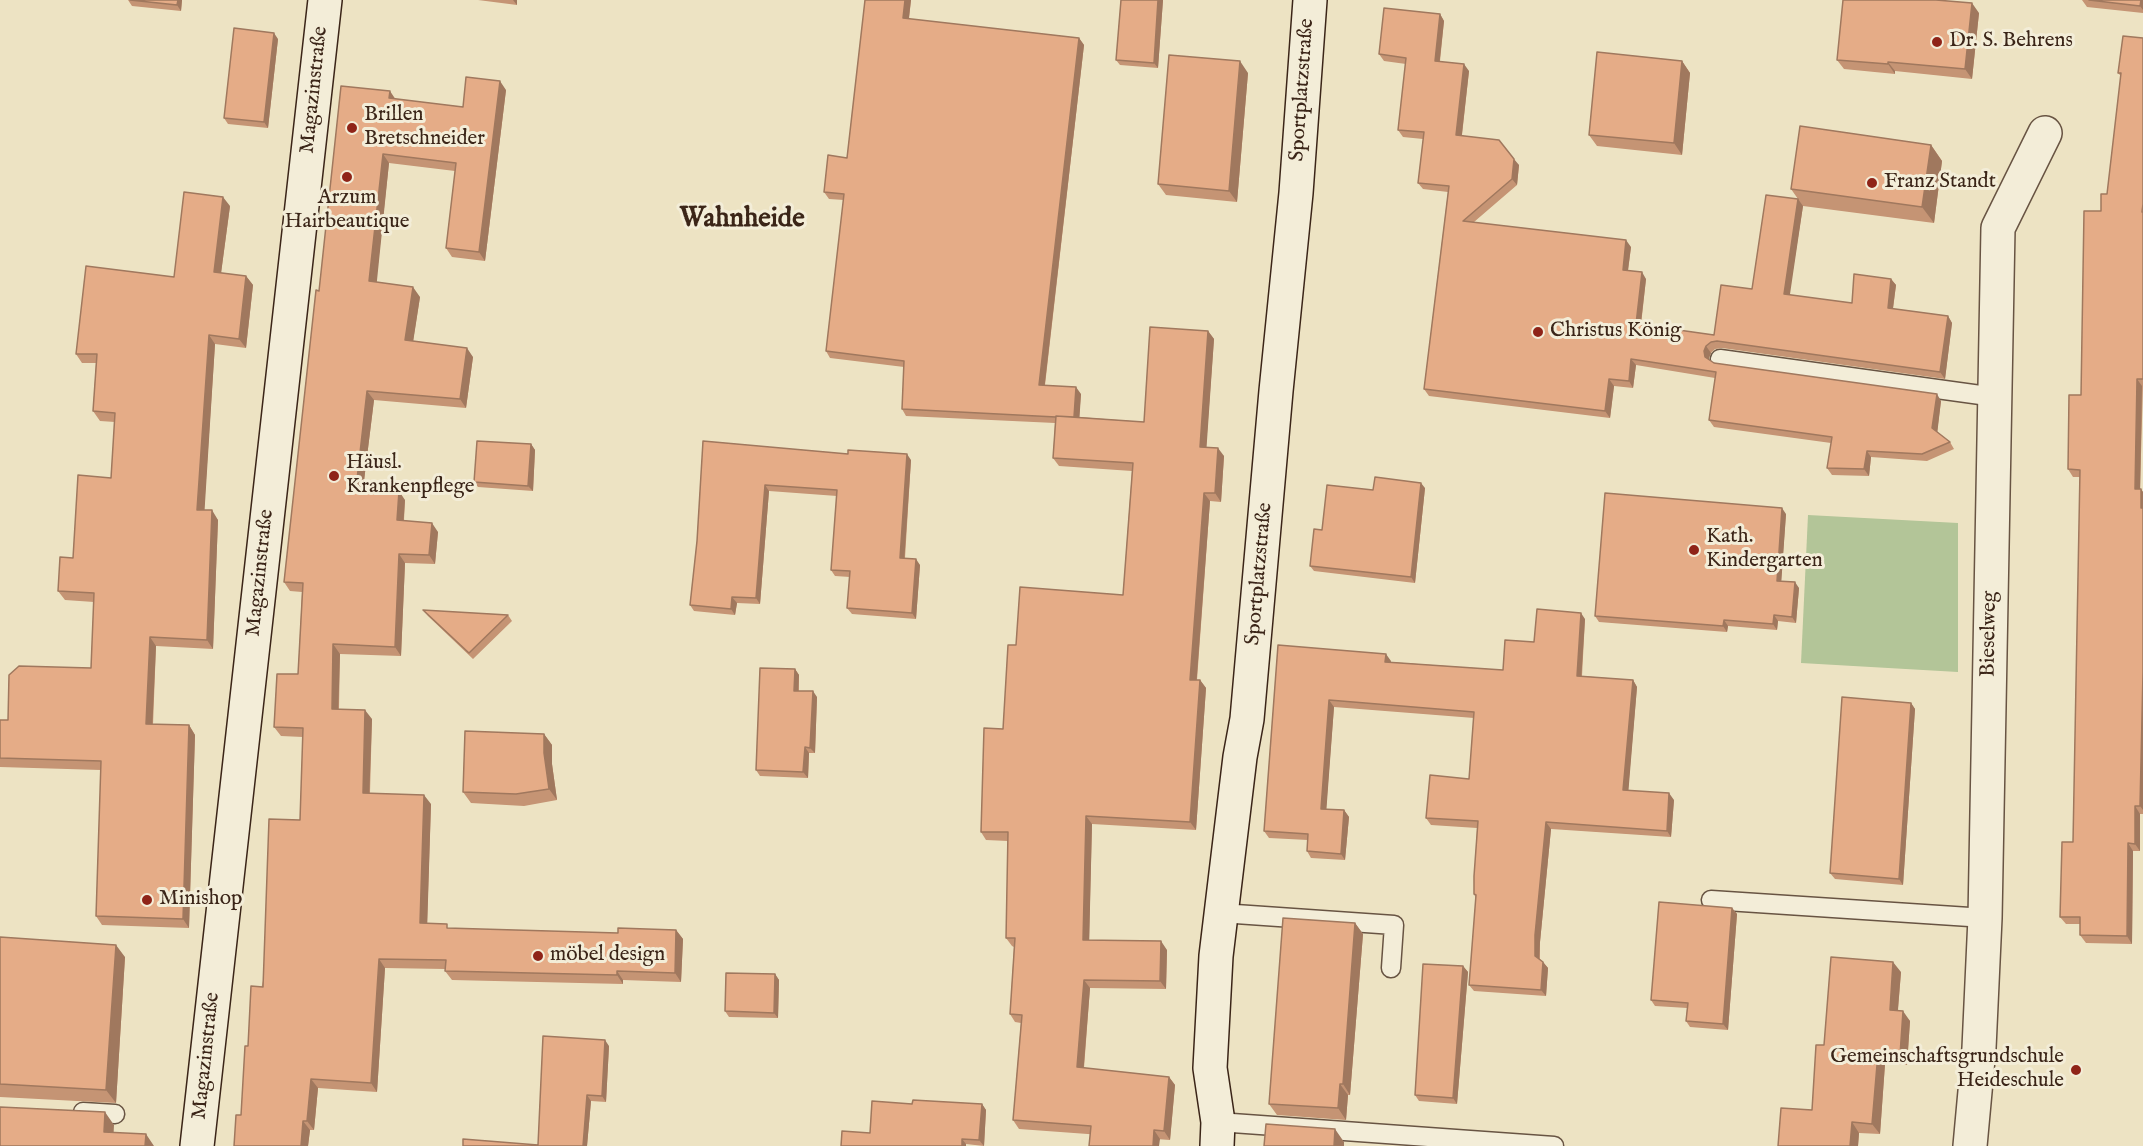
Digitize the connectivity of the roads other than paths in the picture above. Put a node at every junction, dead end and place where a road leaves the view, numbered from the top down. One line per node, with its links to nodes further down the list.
1 (325, 0): 14 (main road, Magazinstraße)
2 (1310, 0): 7 (main road, Sportplatzstraße)
3 (2045, 133): 5 (main road, Bieselweg)
4 (1720, 359): 5 (lane)
5 (1995, 396): 8 (main road, Bieselweg)
6 (1711, 900): 8 (lane)
7 (1221, 913): 9 (lane); 12 (main road, Sportplatzstraße)
8 (1985, 918): 16 (main road, Bieselweg)
9 (1391, 968)
10 (69, 1111): 11 (lane)
11 (115, 1114)
12 (1217, 1134): 13 (lane)
13 (1499, 1144): 15 (lane)
14 (197, 1146)
15 (1554, 1146)
16 (1970, 1146)

